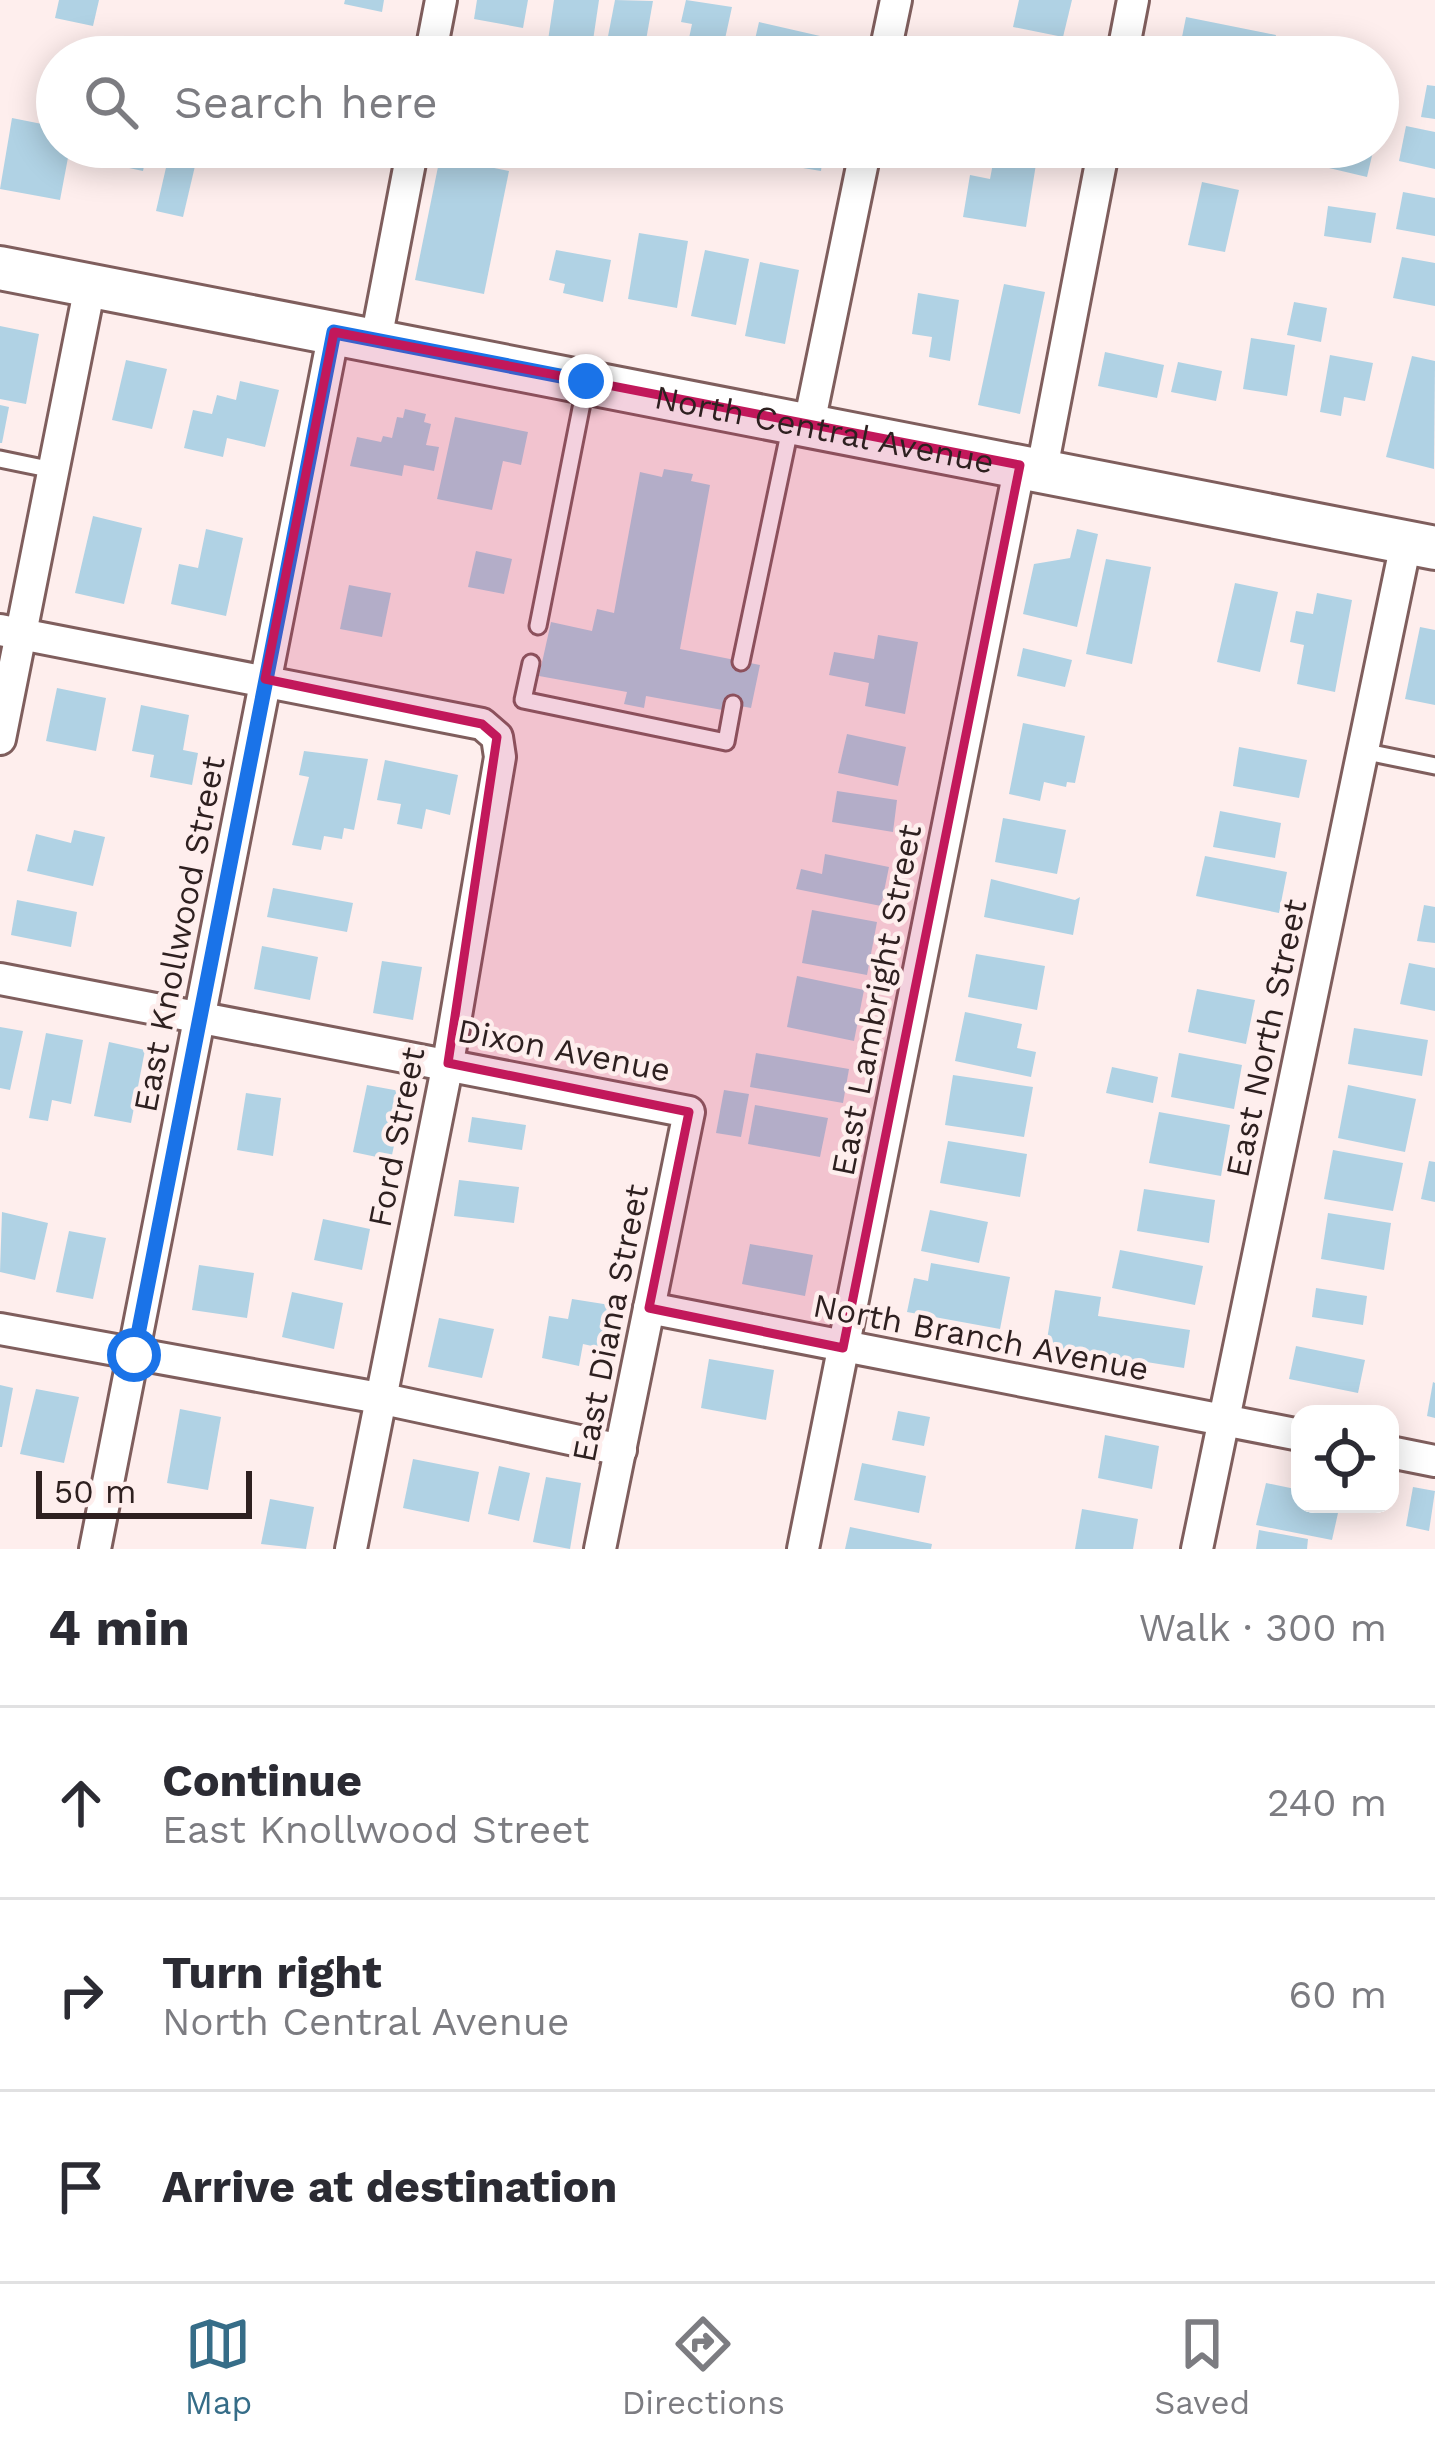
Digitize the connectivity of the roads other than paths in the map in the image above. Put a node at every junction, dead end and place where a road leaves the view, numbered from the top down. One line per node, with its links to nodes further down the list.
1 (441, 0): 4 (street)
2 (896, 0): 5 (street)
3 (1133, 0): 6 (street)
4 (434, 36)
5 (888, 36)
6 (1126, 36)
7 (409, 168): 13 (street)
8 (861, 168): 15 (street)
9 (1099, 168): 17 (street, East Lambright Street)
10 (0, 268): 11 (street, North Central Avenue)
11 (90, 286): 12 (street, North Central Avenue); 18 (street)
12 (334, 332): 13 (street, North Central Avenue); 24 (street, East Knollwood Street)
13 (376, 340): 14 (street, North Central Avenue)
14 (586, 381): 15 (street, North Central Avenue); 20 (lane)
15 (800, 423): 17 (street, North Central Avenue); 22 (lane)
16 (0, 459): 18 (lane)
17 (1031, 467): 19 (street, North Central Avenue); 35 (street, East Lambright Street)
18 (53, 470): 21 (street)
19 (1420, 545): 27 (street, East North Street)
20 (538, 626)
21 (10, 632): 24 (street); 26 (street)
22 (741, 662)
23 (531, 663): 25 (lane)
24 (265, 679): 30 (street, East Knollwood Street); 31 (street, Ford Street)
25 (733, 704)
26 (0, 739)
27 (1362, 751): 28 (lane); 38 (street, East North Street)
28 (1435, 766)
29 (0, 979): 30 (street, Dixon Avenue)
30 (199, 1017): 31 (street, Dixon Avenue); 36 (street, East Knollwood Street)
31 (448, 1064): 32 (street, Dixon Avenue); 37 (street, Ford Street)
32 (689, 1112): 33 (street, East Diana Street)
33 (649, 1307): 35 (street, North Branch Avenue); 40 (street, East Diana Street)
34 (0, 1329): 36 (street)
35 (843, 1348): 38 (street, North Branch Avenue); 46 (street, East Lambright Street)
36 (134, 1355): 37 (street); 43 (street, East Knollwood Street)
37 (380, 1398): 40 (street); 44 (street, Ford Street)
38 (1223, 1420): 39 (street, North Branch Avenue); 47 (street, East North Street)
39 (1291, 1433)
40 (621, 1450): 45 (street, East Diana Street)
41 (1399, 1454): 42 (street)
42 (1435, 1461)
43 (95, 1549)
44 (350, 1549)
45 (600, 1549)
46 (803, 1549)
47 (1197, 1549)

